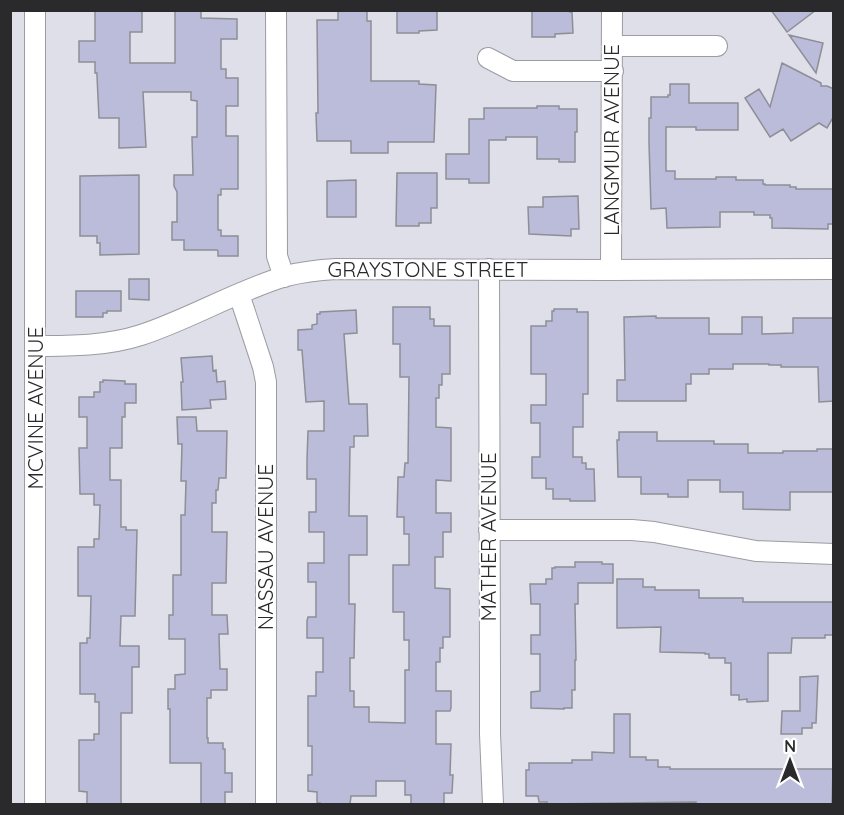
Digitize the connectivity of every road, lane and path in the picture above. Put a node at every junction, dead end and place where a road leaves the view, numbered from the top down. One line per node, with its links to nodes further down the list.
1 (35, 10): 13 (street, MCVINE AVENUE)
2 (276, 10): 11 (street)
3 (612, 10): 4 (street, LANGMUIR AVENUE)
4 (612, 46): 5 (street); 7 (street, LANGMUIR AVENUE)
5 (717, 46)
6 (488, 58): 7 (street)
7 (613, 71): 10 (street, LANGMUIR AVENUE)
8 (834, 269): 10 (street, GRAYSTONE STREET)
9 (489, 270): 10 (street, GRAYSTONE STREET); 11 (street, GRAYSTONE STREET); 14 (street, MATHER AVENUE)
10 (611, 270)
11 (284, 277): 12 (street, GRAYSTONE STREET)
12 (239, 294): 13 (street, GRAYSTONE STREET); 17 (street, NASSAU AVENUE)
13 (36, 345): 16 (street, MCVINE AVENUE)
14 (489, 530): 15 (street); 18 (street, MATHER AVENUE)
15 (834, 554)
16 (35, 804)
17 (266, 804)
18 (493, 804)

